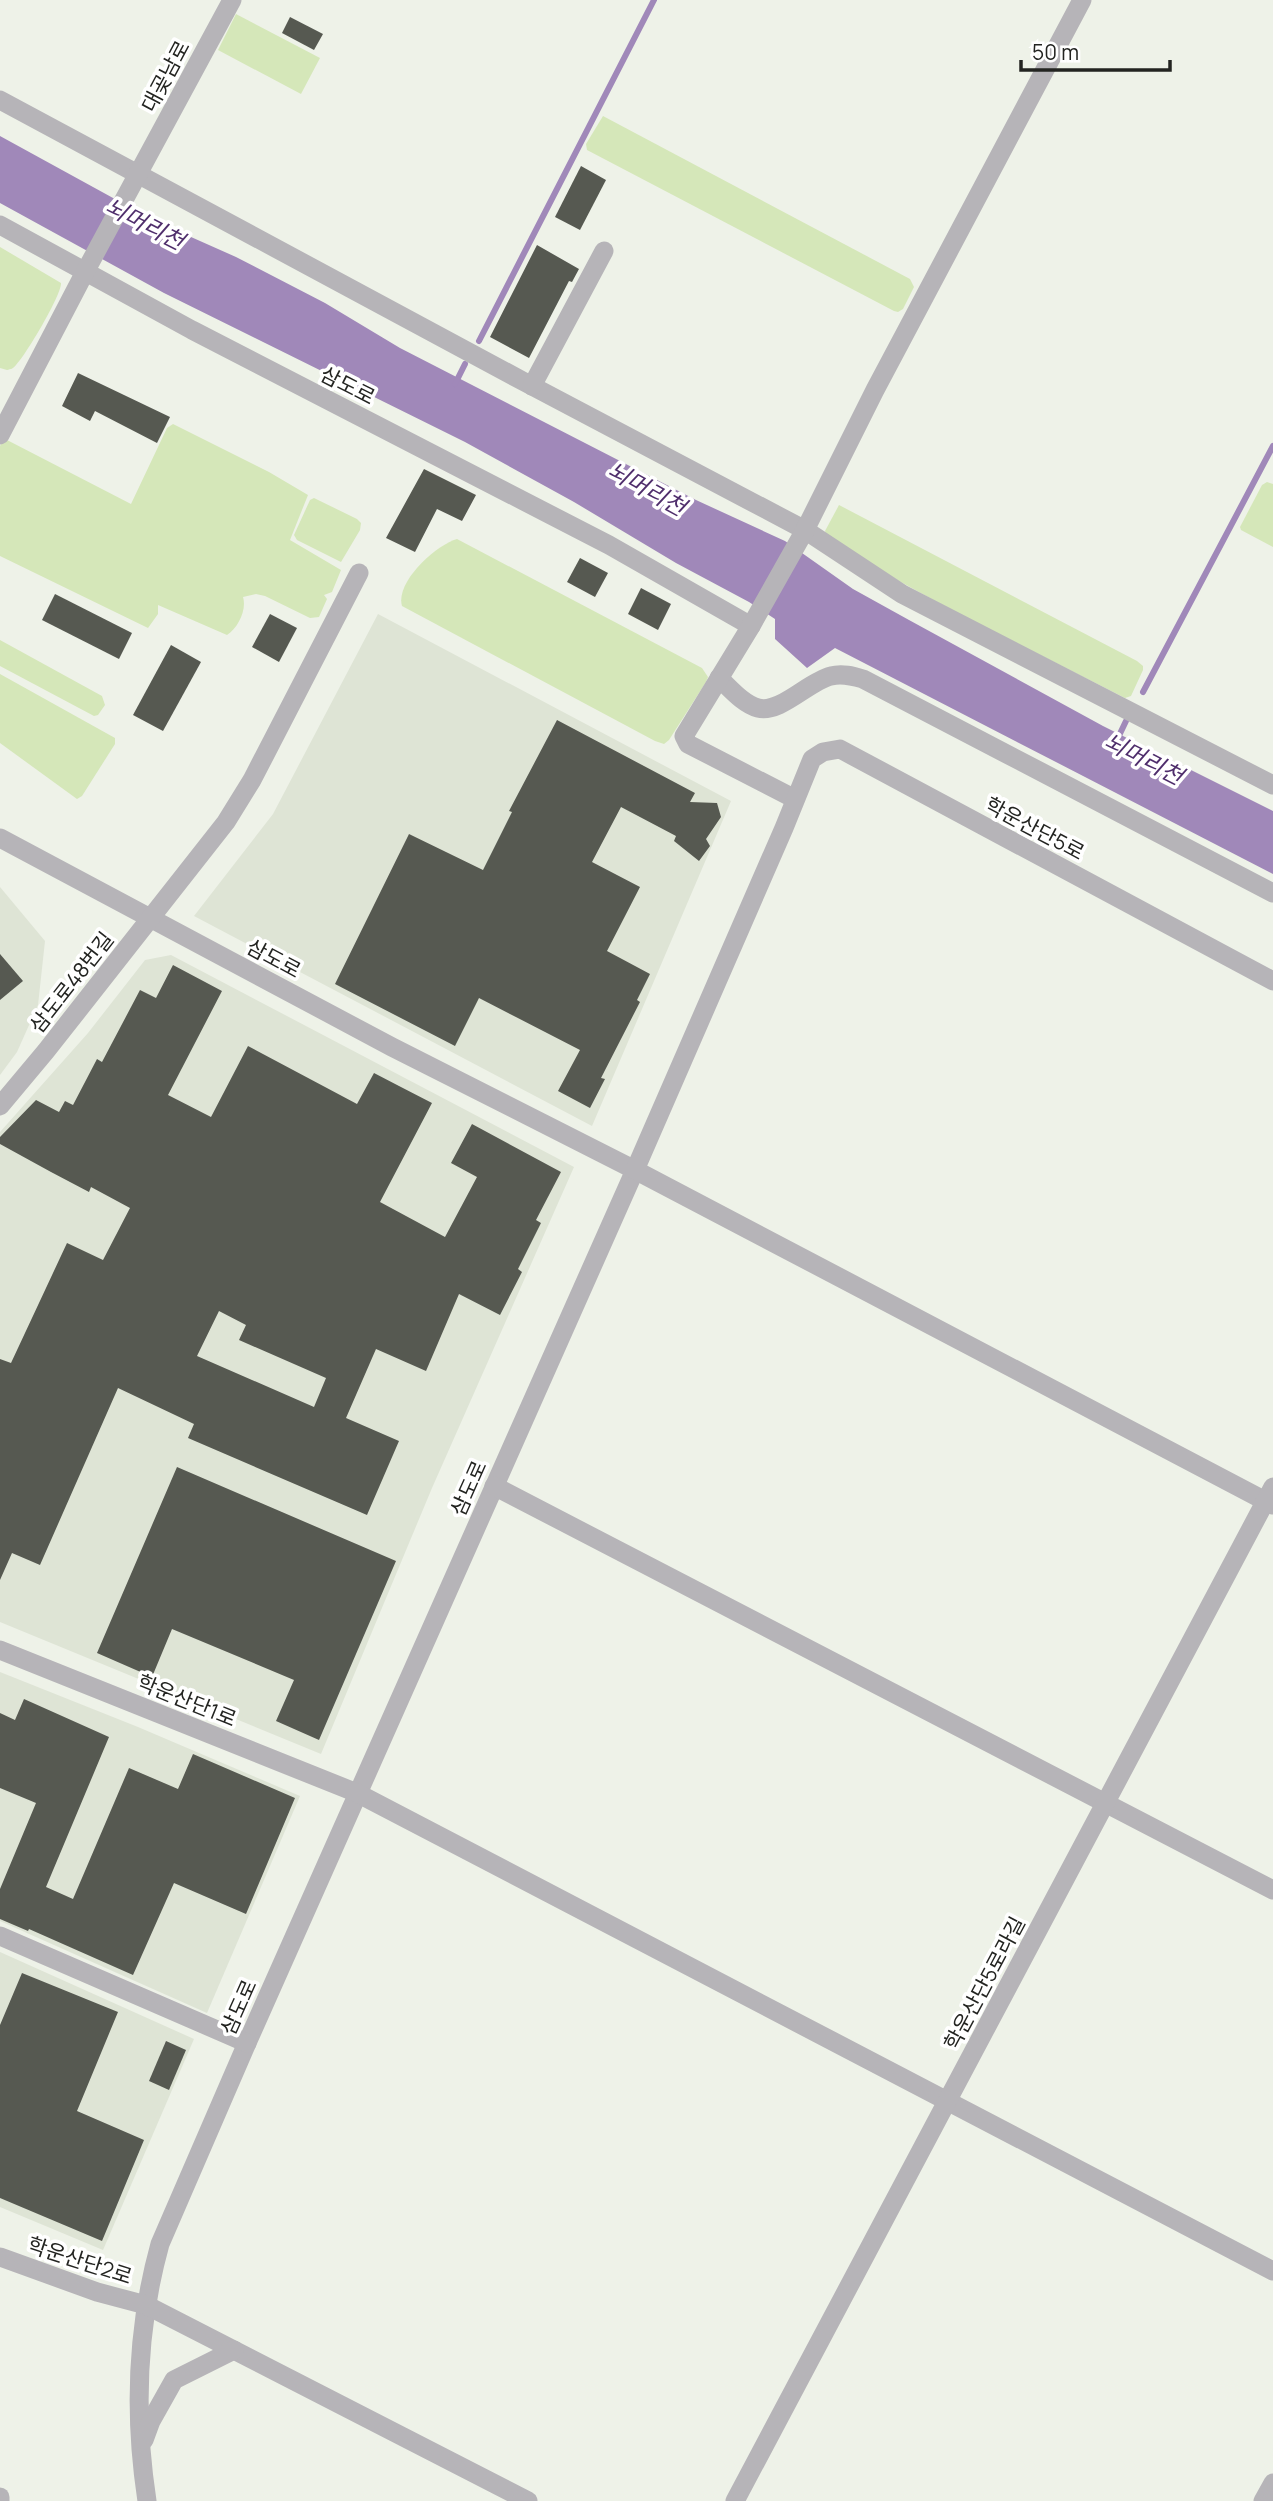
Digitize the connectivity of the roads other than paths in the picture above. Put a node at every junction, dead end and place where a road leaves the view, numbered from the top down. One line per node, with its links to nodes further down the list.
1 (232, 0): 4 (street, 대곶남로)
2 (1082, 0): 10 (street)
3 (0, 100): 4 (street)
4 (139, 174): 7 (street, 대곶남로); 8 (street)
5 (0, 225): 7 (street, 삼도로)
6 (604, 251): 8 (street)
7 (85, 272): 9 (street); 12 (street, 삼도로)
8 (532, 386): 10 (street)
9 (0, 435)
10 (802, 535): 12 (street); 14 (street)
11 (359, 573): 18 (street, 삼도로48번길)
12 (751, 626): 13 (street)
13 (719, 678): 15 (street); 17 (street)
14 (1273, 786)
15 (795, 799): 19 (street, 학운산단5로); 21 (street, 학운산단5로)
16 (0, 838): 18 (street, 삼도로)
17 (1273, 893)
18 (150, 918): 20 (street, 삼도로48번길); 21 (street, 삼도로)
19 (1273, 981)
20 (0, 1105)
21 (635, 1170): 22 (street, 삼도로); 23 (street)
22 (494, 1486): 25 (street, 삼도로); 26 (street)
23 (1270, 1498): 26 (street, 학운산단5로라길)
24 (0, 1650): 25 (street, 학운산단1로)
25 (358, 1793): 29 (street, 삼도로); 30 (street, 학운산단1로)
26 (1105, 1804): 27 (street); 30 (street, 학운산단5로라길)
27 (1273, 1890)
28 (0, 1936): 29 (street)
29 (247, 2043): 33 (street, 삼도로)
30 (947, 2101): 32 (street, 학운산단1로); 39 (street, 학운산단5로라길)
31 (0, 2257): 33 (street, 학운산단2로)
32 (1273, 2271)
33 (146, 2305): 34 (street, 학운산단2로); 35 (street, 삼도로)
34 (234, 2350): 35 (street); 38 (street, 학운산단2로)
35 (142, 2448): 37 (street, 삼도로)
36 (1273, 2483): 40 (street)
37 (147, 2501)
38 (527, 2501)
39 (735, 2501)
40 (1264, 2501)

